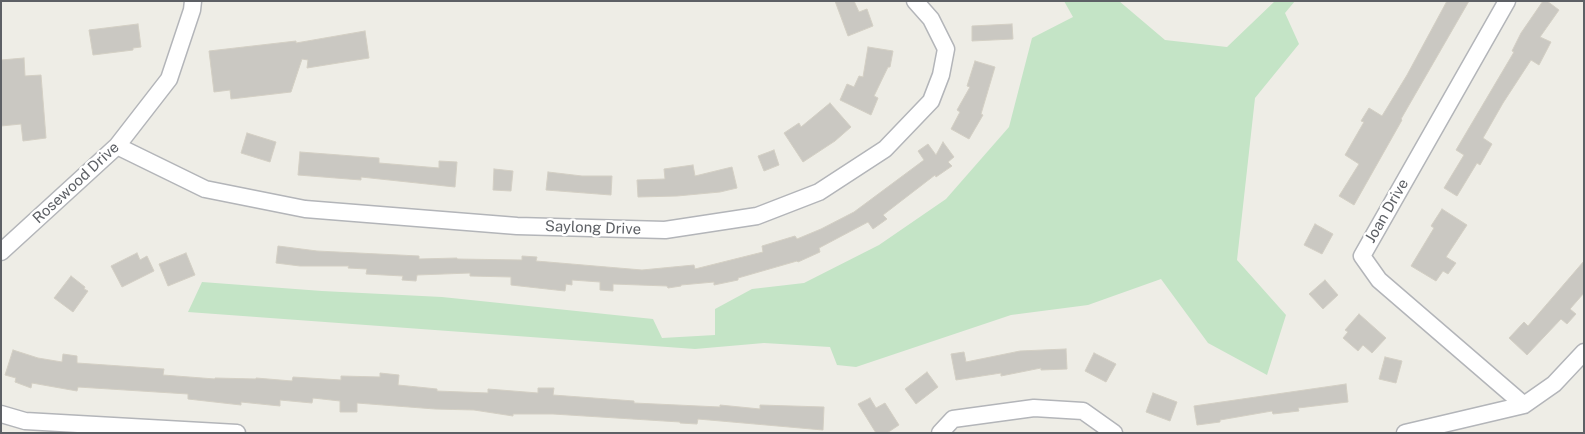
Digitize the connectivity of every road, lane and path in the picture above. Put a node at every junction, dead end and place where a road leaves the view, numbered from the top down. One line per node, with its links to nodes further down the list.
1 (193, 1): 4 (street, Rosewood Drive)
2 (915, 1): 4 (street, Saylong Drive)
3 (1507, 1): 7 (street, Joan Drive)
4 (117, 146): 5 (street, Rosewood Drive)
5 (1, 252)
6 (1584, 352): 7 (street)
7 (1524, 405): 12 (street)
8 (1, 414): 9 (street)
9 (236, 433)
10 (940, 433): 11 (street)
11 (1114, 433)
12 (1405, 433)

